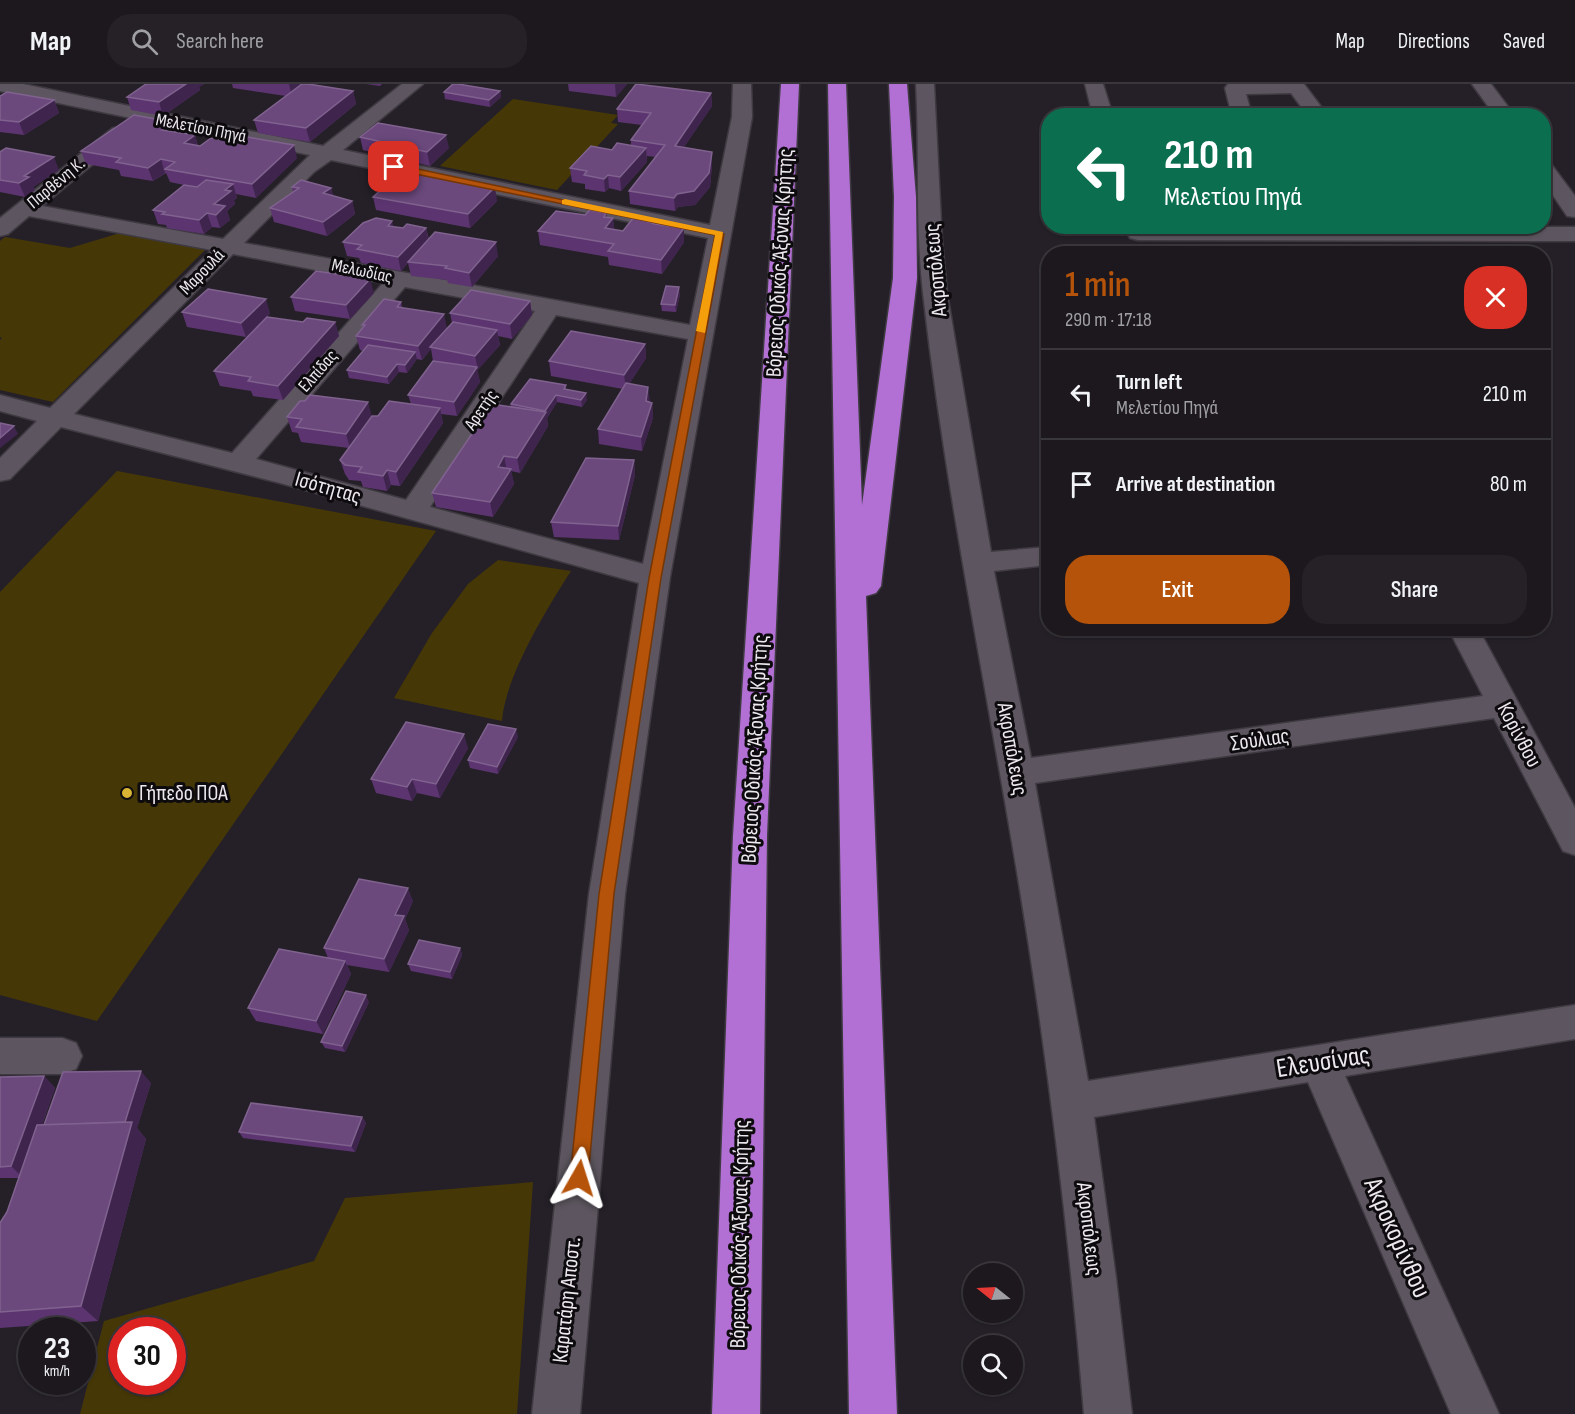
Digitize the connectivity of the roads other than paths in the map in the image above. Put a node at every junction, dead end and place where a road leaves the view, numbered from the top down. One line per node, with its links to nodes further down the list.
1 (414, 84): 16 (street, Μαρουλά)
2 (742, 84): 22 (street, Καρατάρη Αποστ.)
3 (790, 84): 50 (highway, Βόρειος Οδικός Άξονας Κρήτης)
4 (837, 84): 40 (highway)
5 (898, 84): 40 (highway)
6 (925, 84): 37 (street, Ακροπόλεως)
7 (1094, 84): 11 (street)
8 (1481, 84): 14 (street)
9 (0, 85): 15 (street, Μελετίου Πηγά)
10 (1296, 86): 12 (street); 13 (street)
11 (1101, 108)
12 (1240, 108)
13 (1313, 108)
14 (1500, 108)
15 (142, 116): 16 (street, Μελετίου Πηγά); 18 (street, Παρθένη Κ.)
16 (325, 153): 22 (street, Μελετίου Πηγά); 27 (street, Μαρουλά)
17 (1551, 178): 19 (street)
18 (24, 209): 20 (street, Παρθένη Κ.); 27 (street, Μελωδίας)
19 (1575, 211)
20 (0, 229)
21 (1551, 233): 24 (street)
22 (720, 234): 30 (street, Καρατάρη Αποστ.)
23 (1338, 234): 26 (street)
24 (1575, 234)
25 (1140, 238): 26 (street)
26 (1293, 238)
27 (228, 245): 28 (street, Μελωδίας); 32 (street, Μαρουλά)
28 (399, 279): 29 (street, Μελωδίας); 33 (street, Ελπίδας)
29 (549, 308): 30 (street, Μελωδίας); 35 (street, Αρετής)
30 (700, 334): 38 (street, Καρατάρη Αποστ.)
31 (0, 403): 32 (street, Ισότητας)
32 (57, 419): 33 (street, Ισότητας); 34 (street, Μαρουλά)
33 (238, 463): 35 (street, Ισότητας)
34 (0, 473)
35 (412, 512): 38 (street, Ισότητας)
36 (1041, 557): 37 (street)
37 (978, 563): 42 (street, Ακροπόλεως)
38 (655, 578): 49 (street, Καρατάρη Αποστ.)
39 (1467, 636): 41 (street, Κορίνθου)
40 (852, 648): 51 (highway)
41 (1503, 705): 42 (street, Σούλιας); 43 (street, Κορίνθου)
42 (1016, 773): 48 (street, Ακροπόλεως)
43 (1575, 841)
44 (1575, 1022): 47 (street, Ελευσίνας)
45 (0, 1056): 46 (street)
46 (62, 1056)
47 (1319, 1063): 48 (street, Ελευσίνας); 53 (street, Ακροκορίνθου)
48 (1071, 1102): 52 (street, Ακροπόλεως)
49 (556, 1414)
50 (736, 1414)
51 (873, 1414)
52 (1108, 1414)
53 (1475, 1414)

